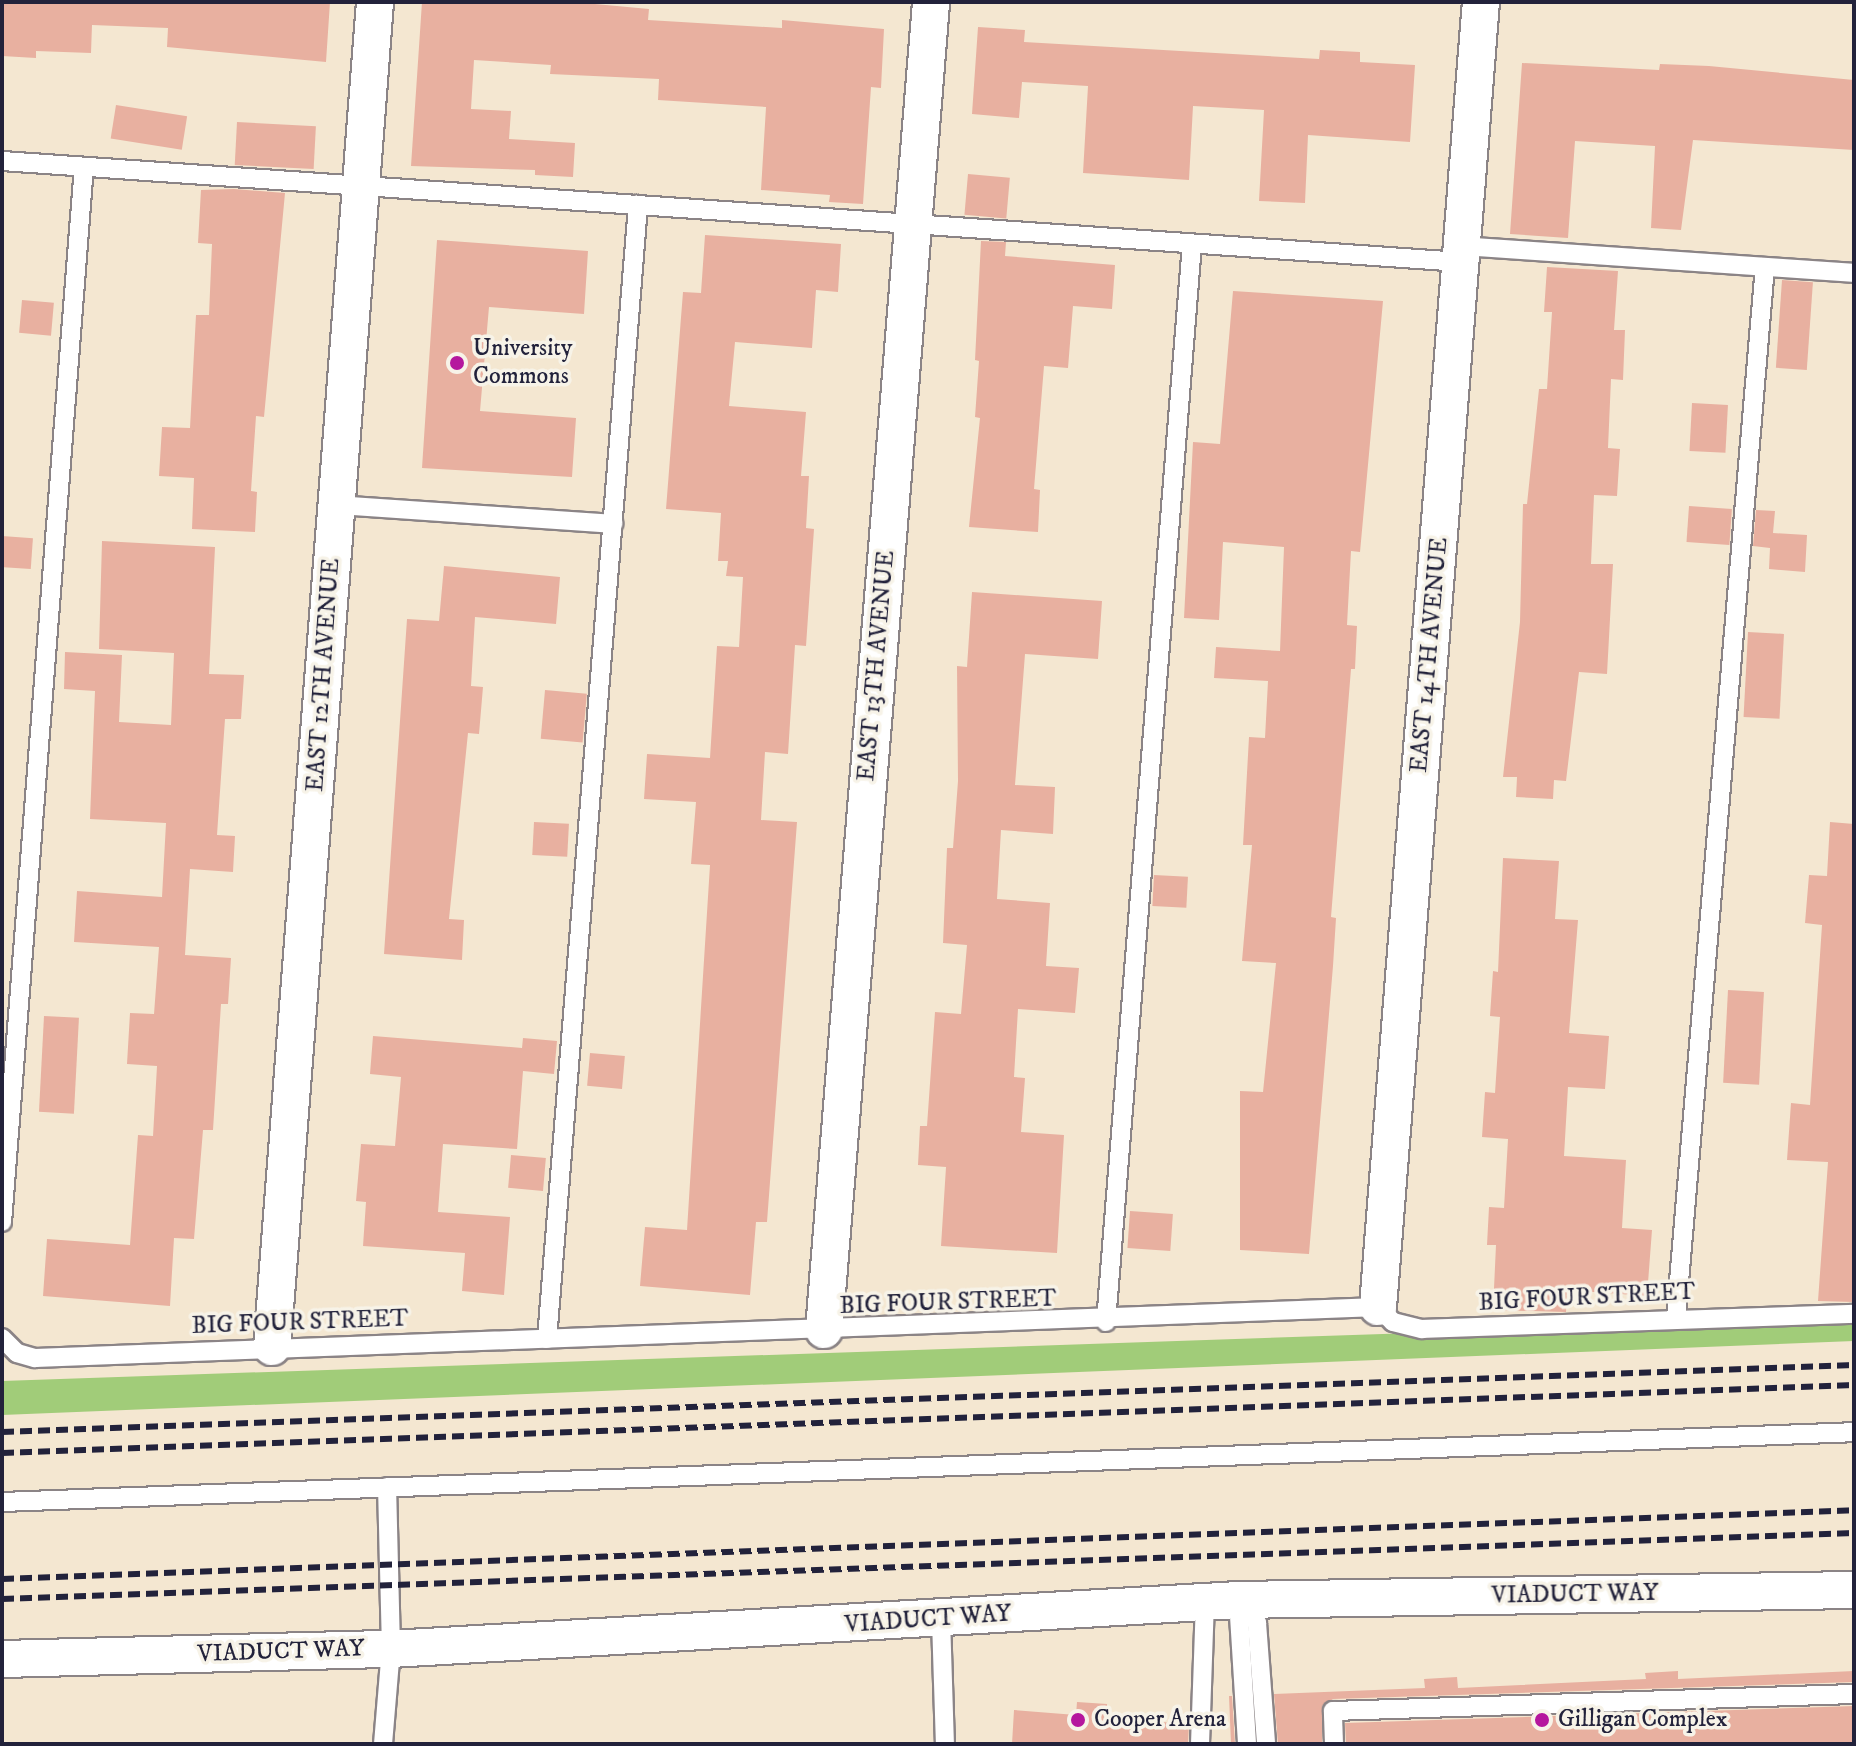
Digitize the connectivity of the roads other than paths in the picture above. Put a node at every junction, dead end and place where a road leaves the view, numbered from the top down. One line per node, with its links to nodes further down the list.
1 (375, 2): 6 (street, EAST 12TH AVENUE)
2 (931, 2): 8 (street, EAST 13TH AVENUE)
3 (1481, 2): 10 (street, EAST 14TH AVENUE)
4 (2, 161): 5 (lane)
5 (84, 167): 6 (lane); 15 (lane)
6 (361, 186): 7 (lane); 13 (street, EAST 12TH AVENUE)
7 (638, 205): 8 (lane); 14 (lane)
8 (913, 224): 9 (lane); 20 (street, EAST 13TH AVENUE)
9 (1192, 244): 10 (lane); 19 (lane)
10 (1461, 254): 11 (lane); 16 (street, EAST 14TH AVENUE)
11 (1765, 267): 12 (lane); 18 (lane)
12 (1854, 273)
13 (337, 505): 14 (lane); 23 (street, EAST 12TH AVENUE)
14 (613, 524): 22 (lane)
15 (2, 1222)
16 (1378, 1307): 18 (lane, BIG FOUR STREET); 19 (lane, BIG FOUR STREET)
17 (1854, 1314): 18 (lane, BIG FOUR STREET)
18 (1676, 1317)
19 (1106, 1322): 20 (lane, BIG FOUR STREET)
20 (824, 1330): 22 (lane, BIG FOUR STREET)
21 (2, 1338): 23 (lane, BIG FOUR STREET)
22 (547, 1339): 23 (lane, BIG FOUR STREET)
23 (272, 1347)
24 (1854, 1432): 25 (lane)
25 (387, 1487): 26 (lane); 30 (lane)
26 (2, 1502)
27 (1854, 1590): 28 (street, VIADUCT WAY)
28 (1222, 1601): 29 (street, VIADUCT WAY); 35 (lane); 36 (lane); 37 (lane)
29 (941, 1619): 30 (street, VIADUCT WAY); 34 (lane)
30 (391, 1649): 31 (street, VIADUCT WAY); 33 (lane)
31 (2, 1659)
32 (1854, 1694): 38 (lane)
33 (383, 1744)
34 (945, 1744)
35 (1200, 1744)
36 (1247, 1744)
37 (1266, 1744)
38 (1334, 1744)

